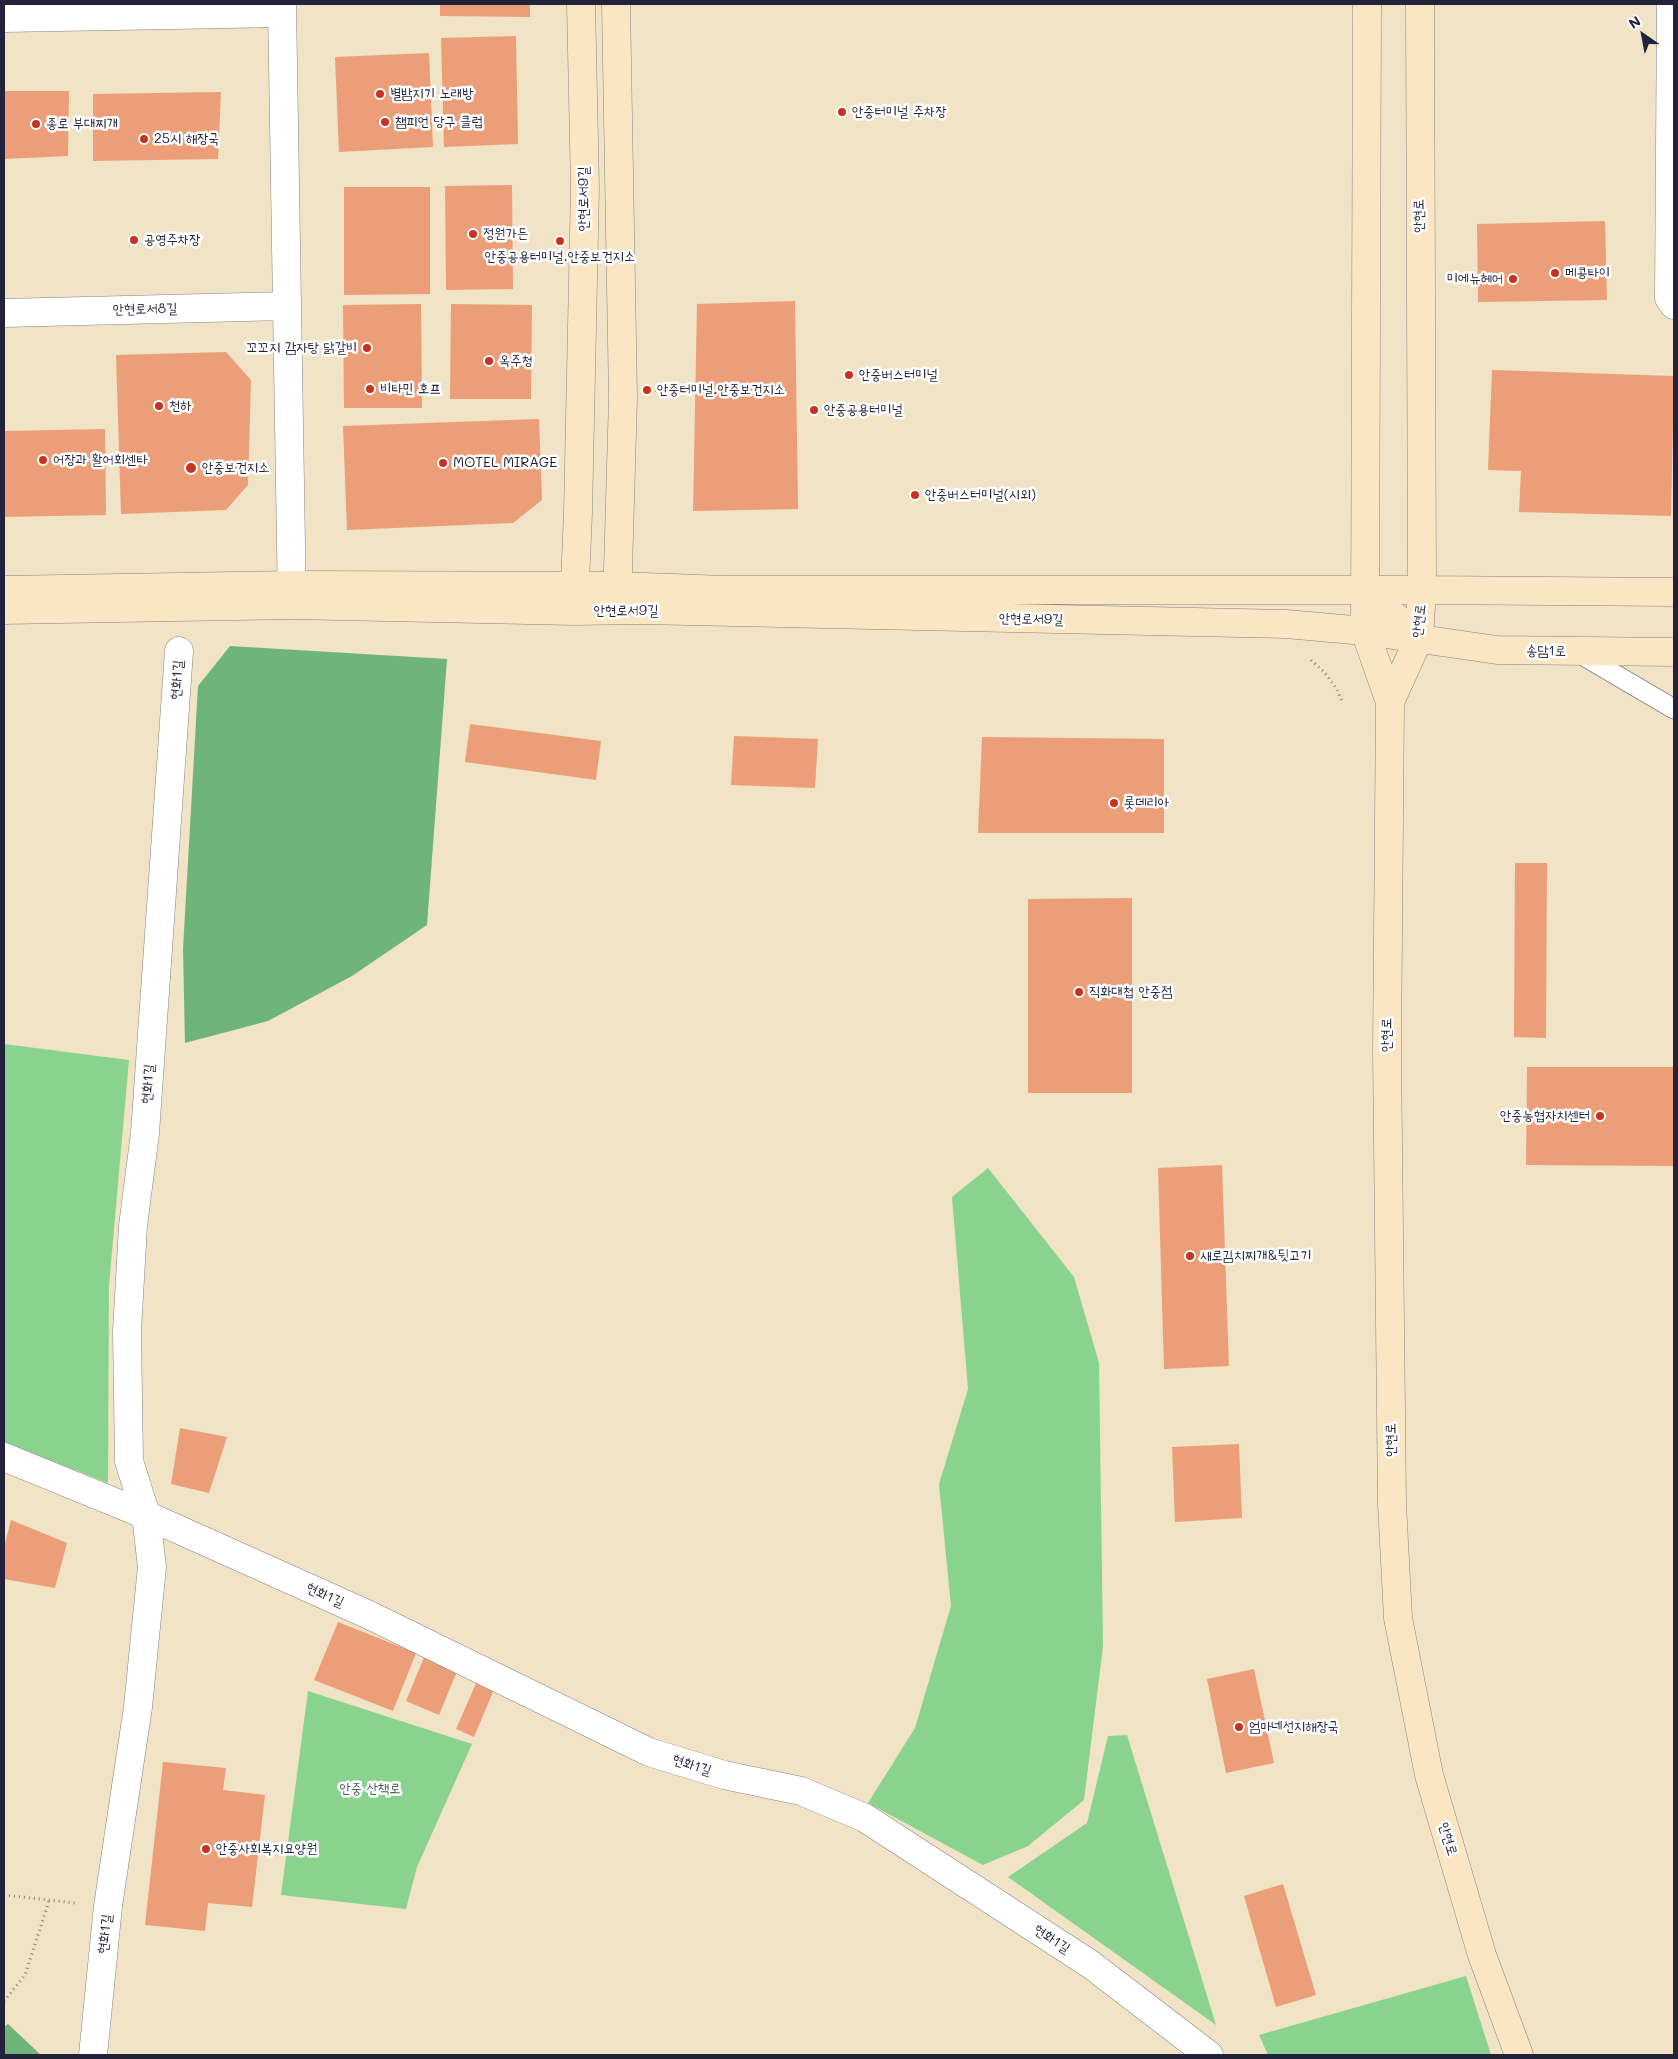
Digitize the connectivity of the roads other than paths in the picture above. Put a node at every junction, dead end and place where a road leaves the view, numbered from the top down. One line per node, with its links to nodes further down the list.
1 (581, 4): 17 (street, 안현로서9길)
2 (616, 4): 16 (street)
3 (1367, 4): 12 (street)
4 (1420, 4): 13 (street, 안현로)
5 (1671, 4): 8 (street)
6 (282, 8): 7 (street); 9 (street)
7 (4, 18)
8 (1674, 305)
9 (286, 306): 10 (street, 안현로서8길); 15 (street)
10 (4, 313)
11 (4, 590): 15 (street)
12 (1365, 590): 13 (street); 16 (street); 19 (street); 20 (street)
13 (1422, 590): 14 (street); 20 (street, 안현로)
14 (1674, 592)
15 (292, 595): 17 (street); 18 (street)
16 (617, 598): 17 (street); 19 (street, 안현로서9길)
17 (575, 599)
18 (4, 610)
19 (1365, 631): 20 (street, 송담1로); 24 (street)
20 (1419, 638): 22 (street, 송담1로); 24 (street, 안현로)
21 (179, 650): 27 (street, 현화1길)
22 (1576, 651): 23 (street, 송담1로); 25 (lane)
23 (1674, 652)
24 (1390, 702): 30 (street, 안현로)
25 (1674, 709)
26 (4, 1457): 27 (street)
27 (146, 1515): 28 (street, 현화1길); 29 (street, 현화1길)
28 (93, 2055)
29 (1209, 2055)
30 (1519, 2055)

